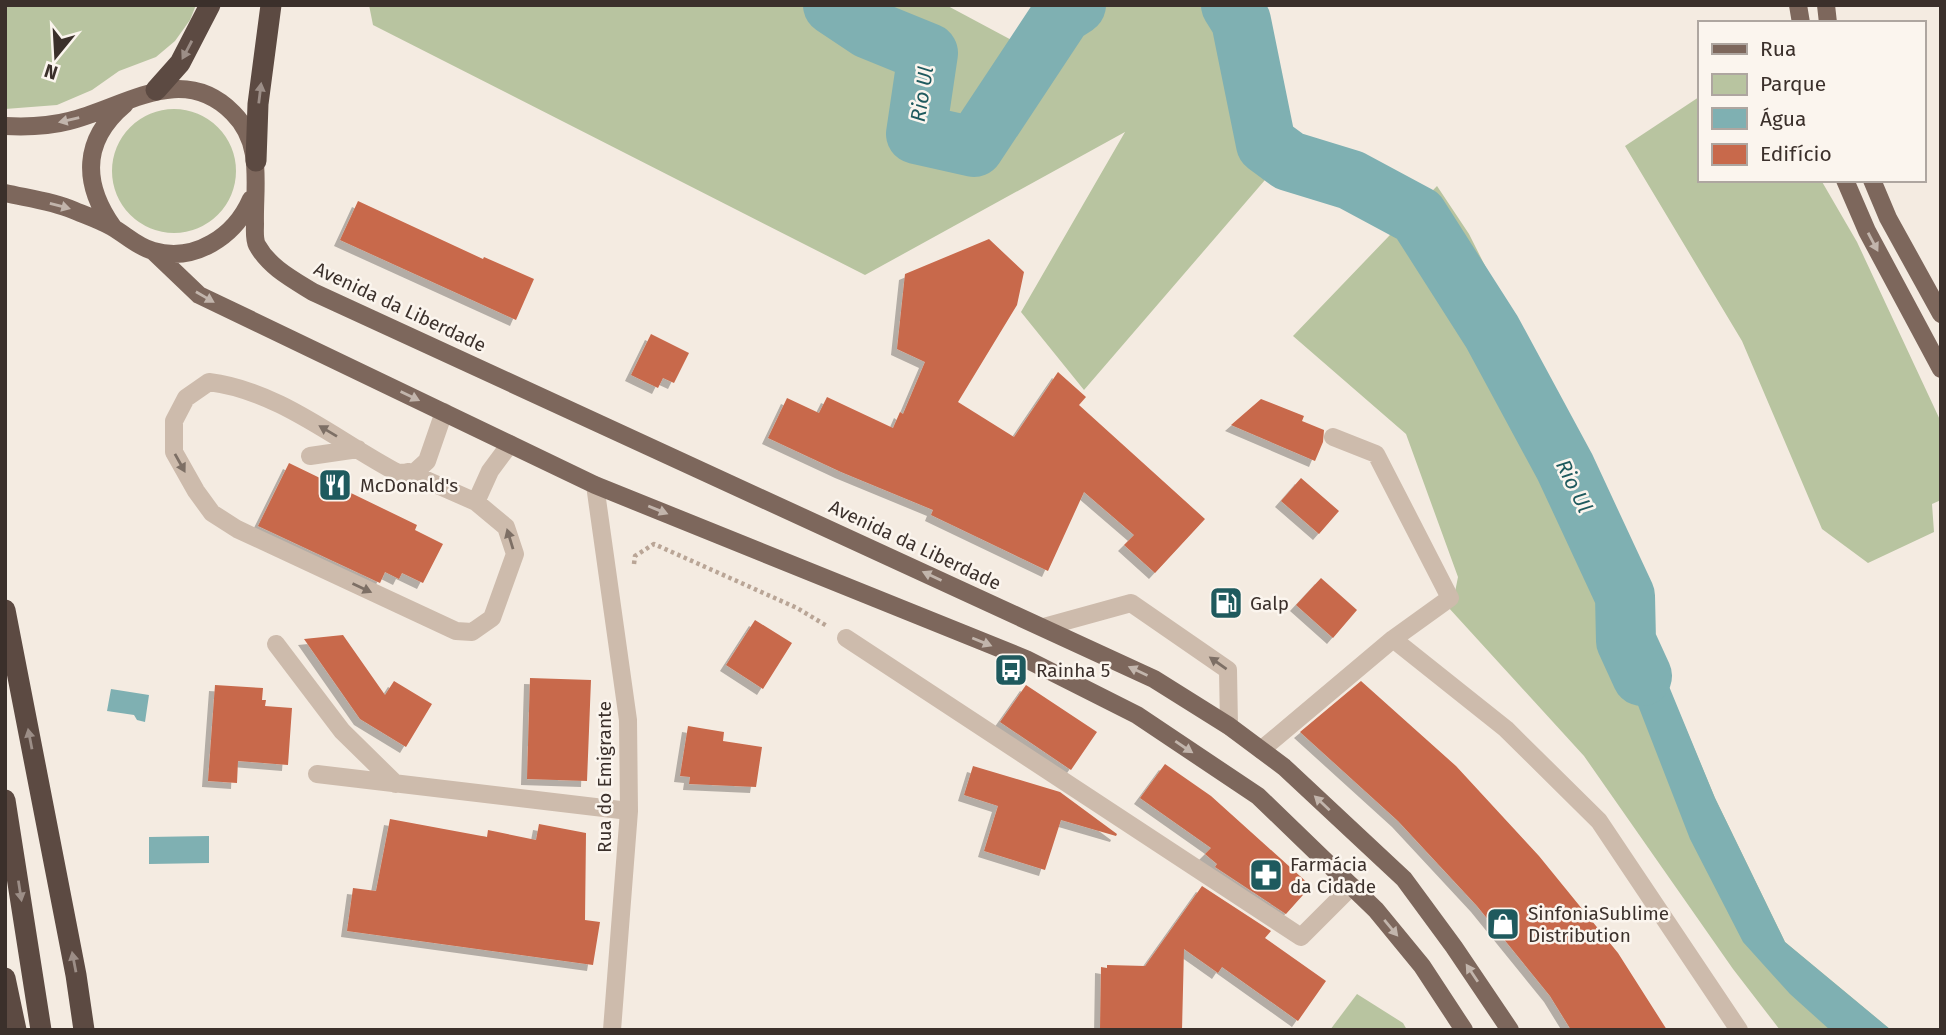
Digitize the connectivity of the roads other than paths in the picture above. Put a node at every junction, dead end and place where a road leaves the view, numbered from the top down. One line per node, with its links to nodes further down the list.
1 (210, 5): 3 (highway, one-way to 3)
2 (271, 5): 6 (highway, one-way to 2)
3 (156, 90): 4 (main road, Avenida da Liberdade); 6 (main road, Avenida da Liberdade)
4 (130, 100): 5 (main road, Avenida da Liberdade, one-way to 5); 11 (main road, Avenida da Liberdade)
5 (5, 126)
6 (256, 161): 10 (main road, Avenida da Liberdade)
7 (1846, 182): 14 (main road, one-way to 14)
8 (1873, 182): 13 (main road)
9 (5, 192): 11 (main road, Avenida da Liberdade, one-way to 11)
10 (254, 193): 12 (main road, Avenida da Liberdade); 24 (main road, Avenida da Liberdade, one-way to 10)
11 (113, 227): 12 (main road, Avenida da Liberdade)
12 (154, 252): 15 (main road, Avenida da Liberdade, one-way to 15)
13 (1941, 314)
14 (1941, 369)
15 (444, 412): 17 (main road, Avenida da Liberdade); 20 (street)
16 (1333, 437): 26 (street)
17 (510, 444): 21 (main road, Avenida da Liberdade); 22 (street)
18 (358, 449): 19 (street); 20 (street); 22 (street, one-way to 22)
19 (310, 456)
20 (408, 472): 22 (street)
21 (595, 485): 33 (street, Rua do Emigrante); 34 (main road, Avenida da Liberdade, one-way to 34)
22 (476, 502)
23 (5, 610): 38 (highway, one-way to 23)
24 (1044, 627): 28 (main road, Avenida da Liberdade, one-way to 24); 28 (street, one-way to 24)
25 (846, 638): 34 (street)
26 (1393, 639): 29 (street); 42 (street)
27 (276, 644): 31 (street)
28 (1228, 726): 29 (main road, Avenida da Liberdade)
29 (1261, 750): 41 (main road, Avenida da Liberdade, one-way to 29)
30 (317, 774): 31 (street)
31 (396, 784): 33 (street)
32 (5, 800): 37 (highway, one-way to 37)
33 (629, 811): 39 (street, Rua do Emigrante)
34 (1352, 887): 40 (main road, Avenida da Liberdade, one-way to 40)
35 (5, 978): 36 (highway)
36 (16, 1030)
37 (41, 1030)
38 (84, 1030)
39 (612, 1030)
40 (1464, 1030)
41 (1510, 1030)
42 (1739, 1030)

